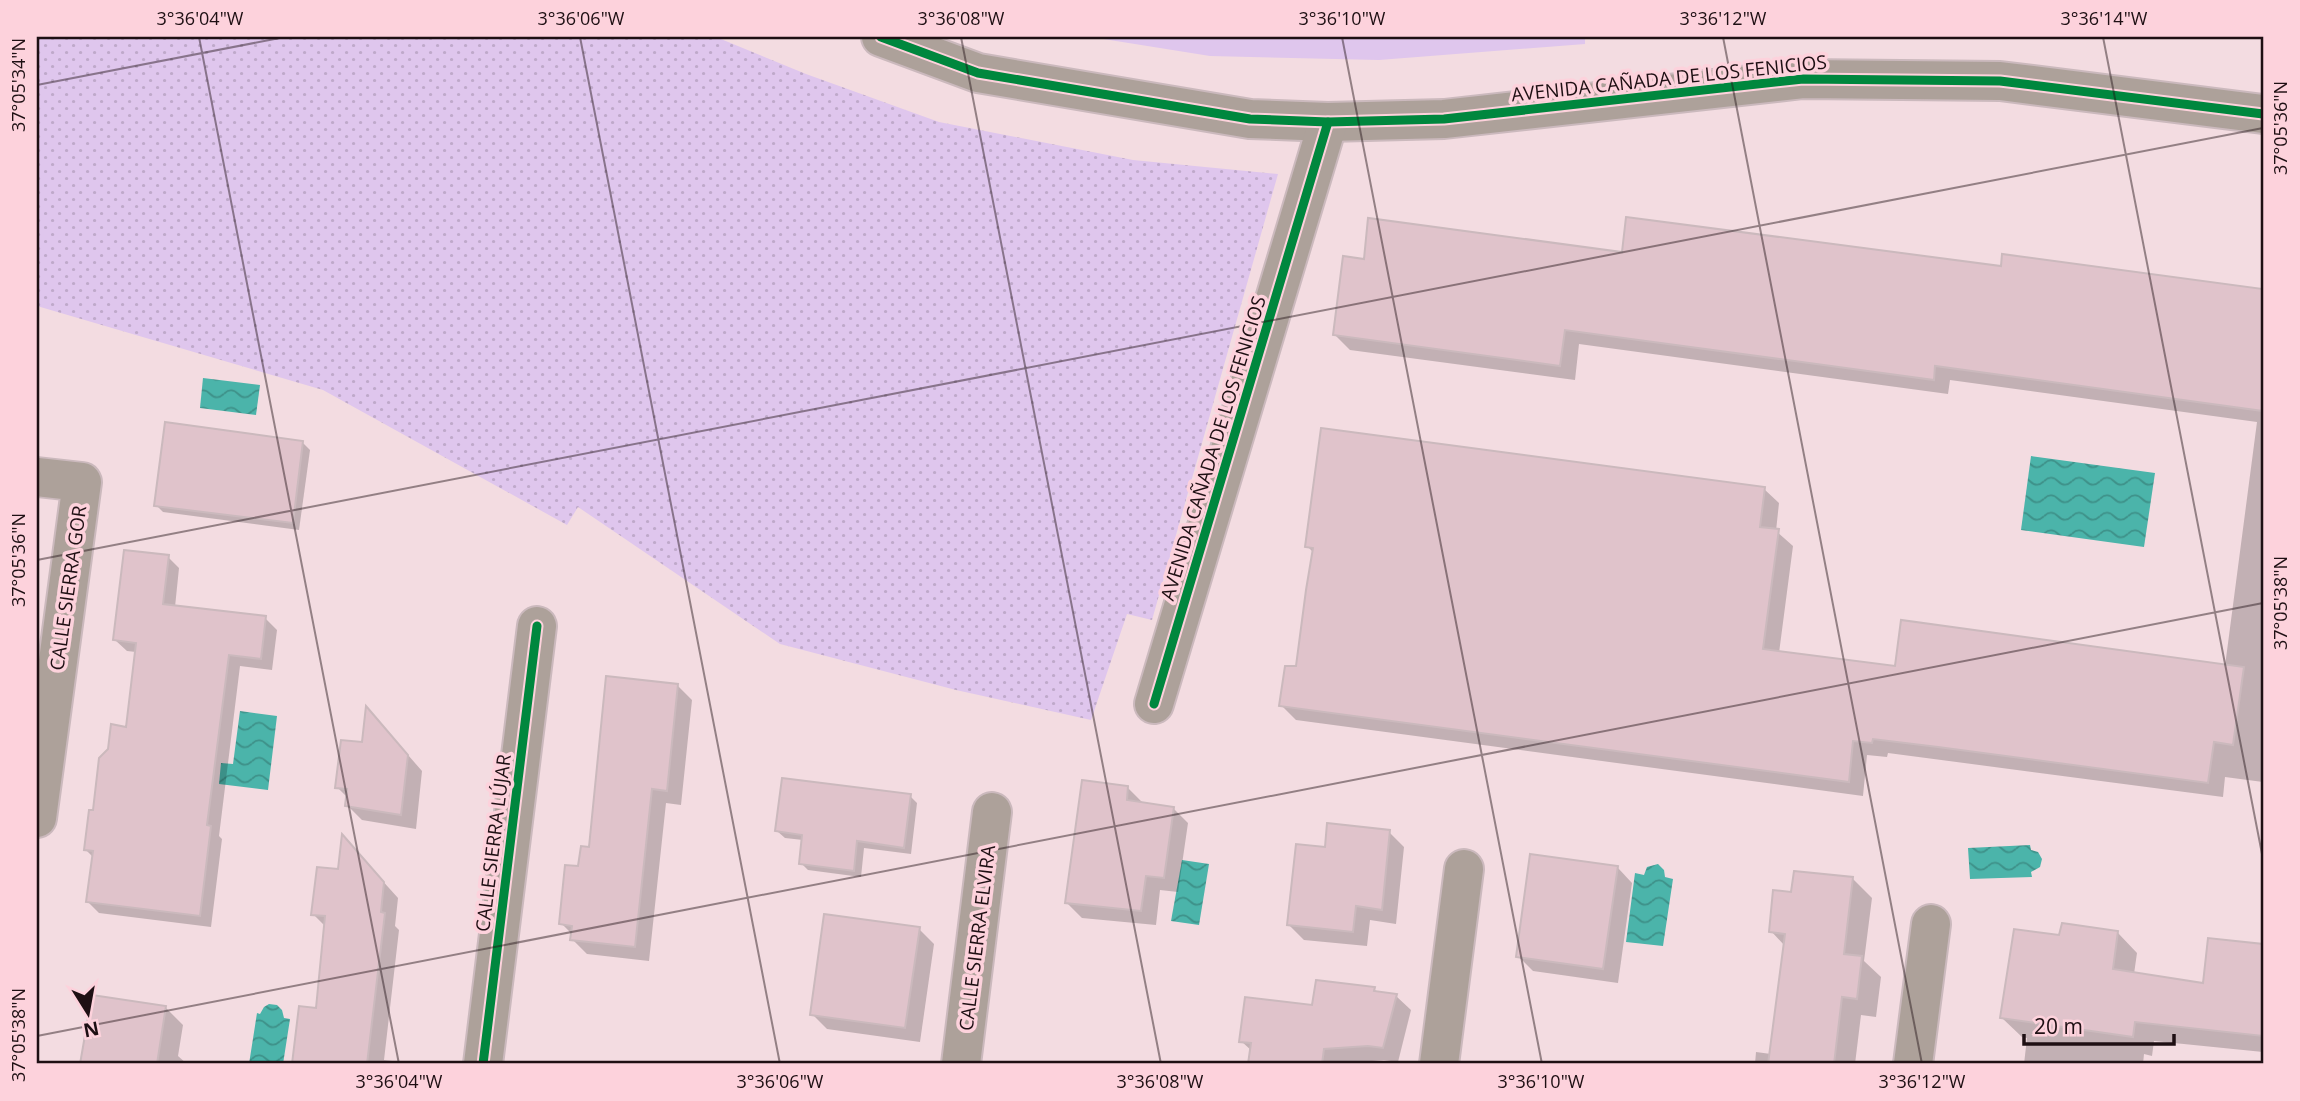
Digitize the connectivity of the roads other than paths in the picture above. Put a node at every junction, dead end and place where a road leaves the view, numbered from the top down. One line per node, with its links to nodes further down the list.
1 (881, 37): 3 (street, AVENIDA CAÑADA DE LOS FENICIOS)
2 (2263, 114): 3 (street, AVENIDA CAÑADA DE LOS FENICIOS)
3 (1328, 122): 6 (street, AVENIDA CAÑADA DE LOS FENICIOS)
4 (37, 477): 8 (street, CALLE SIERRA GOR)
5 (537, 626): 11 (street, CALLE SIERRA LÚJAR)
6 (1154, 704)
7 (992, 812): 12 (street, CALLE SIERRA ELVIRA)
8 (37, 818)
9 (1464, 869): 13 (street)
10 (1931, 924): 14 (street)
11 (483, 1064)
12 (961, 1064)
13 (1438, 1064)
14 (1913, 1064)

